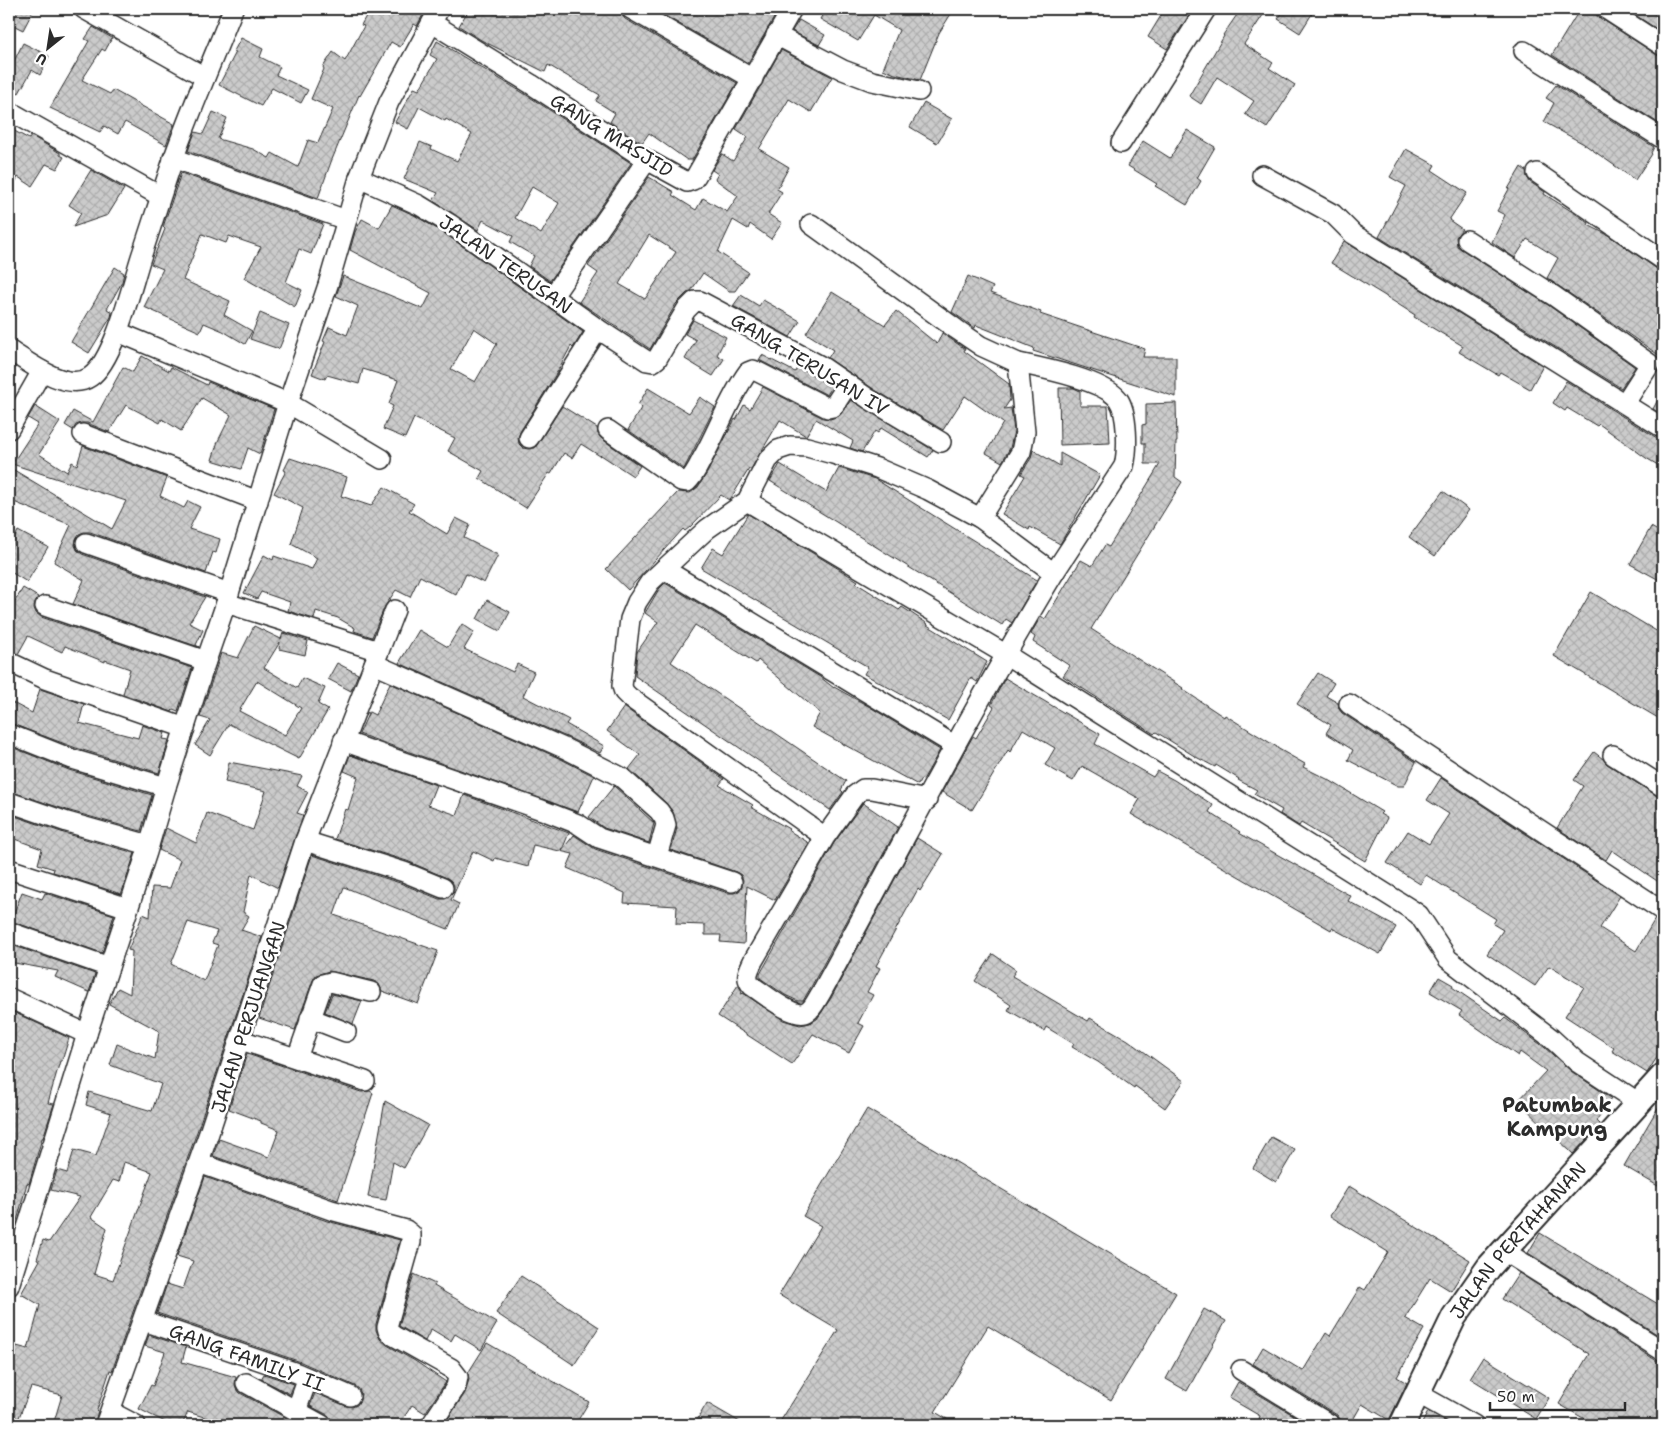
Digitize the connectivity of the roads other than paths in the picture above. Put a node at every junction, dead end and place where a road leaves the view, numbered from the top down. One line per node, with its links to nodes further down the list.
1 (84, 9): 11 (street)
2 (234, 9): 11 (street)
3 (631, 9): 12 (street)
4 (792, 9): 8 (street, GANG MASJID)
5 (1206, 9): 16 (street)
6 (1606, 9): 9 (street)
7 (435, 16): 18 (street, GANG MASJID); 21 (street)
8 (776, 35): 12 (street, GANG MASJID); 13 (street)
9 (1663, 46)
10 (1524, 51): 15 (street)
11 (205, 77): 17 (street)
12 (753, 79): 18 (street, GANG MASJID)
13 (919, 92)
14 (9, 111): 22 (street)
15 (1663, 139)
16 (1121, 143)
17 (173, 158): 22 (street); 23 (street)
18 (647, 160): 27 (street)
19 (1537, 173): 26 (street)
20 (1262, 175): 36 (street)
21 (359, 178): 23 (street); 27 (street, JALAN TERUSAN)
22 (160, 196): 29 (street)
23 (346, 220): 35 (street)
24 (811, 224): 32 (street)
25 (1467, 240): 36 (street)
26 (1663, 260)
27 (553, 296): 28 (street, JALAN TERUSAN)
28 (598, 329): 31 (street, JALAN TERUSAN); 41 (street)
29 (118, 332): 33 (street); 35 (street)
30 (9, 350): 33 (street)
31 (647, 361): 34 (street, GANG TERUSAN IV)
32 (1018, 363): 46 (street); 49 (street)
33 (42, 372): 38 (street)
34 (848, 384): 39 (street); 42 (street, GANG TERUSAN IV)
35 (288, 403): 43 (street); 44 (street)
36 (1625, 403): 37 (street)
37 (1663, 428)
38 (9, 429)
39 (608, 430)
40 (83, 434): 44 (street)
41 (529, 438)
42 (941, 442)
43 (382, 459)
44 (258, 501): 50 (street)
45 (747, 501): 46 (street); 48 (street); 53 (street)
46 (980, 518): 49 (street)
47 (86, 543): 50 (street)
48 (664, 569): 61 (street); 67 (street)
49 (1054, 573): 53 (street)
50 (228, 598): 54 (street); 55 (street)
51 (45, 606): 55 (street)
52 (395, 610): 54 (street, JALAN PERJUANGAN)
53 (1005, 654): 61 (street); 87 (street)
54 (376, 658): 60 (street, JALAN PERJUANGAN); 70 (street)
55 (206, 661): 58 (street)
56 (9, 662): 58 (street)
57 (1349, 704): 75 (street)
58 (185, 728): 63 (street)
59 (9, 734): 63 (street)
60 (343, 741): 68 (street, JALAN PERJUANGAN); 70 (street)
61 (954, 745): 65 (street)
62 (1614, 755): 64 (street)
63 (166, 787): 69 (street)
64 (1663, 787)
65 (927, 800): 67 (street); 67 (street)
66 (9, 802): 69 (street)
67 (824, 837)
68 (305, 842): 73 (street); 83 (street, JALAN PERJUANGAN)
69 (149, 845): 74 (street)
70 (657, 856): 72 (street)
71 (9, 869): 74 (street)
72 (732, 882)
73 (442, 888)
74 (128, 908): 77 (street)
75 (1663, 911)
76 (9, 932): 77 (street)
77 (109, 967): 82 (street)
78 (371, 992): 80 (street)
79 (9, 998): 82 (street)
80 (310, 1018): 81 (street); 84 (street)
81 (346, 1032)
82 (87, 1034): 90 (street)
83 (241, 1040): 84 (street); 88 (street, JALAN PERJUANGAN)
84 (297, 1058): 86 (street)
85 (1663, 1076): 87 (main road, JALAN PERTAHANAN)
86 (365, 1081)
87 (1642, 1100): 89 (main road, JALAN PERTAHANAN)
88 (199, 1163): 91 (street, JALAN PERJUANGAN); 102 (street)
89 (1504, 1251): 92 (street); 96 (main road, JALAN PERTAHANAN)
90 (9, 1286)
91 (144, 1321): 94 (street, GANG FAMILY II); 99 (street, JALAN PERJUANGAN)
92 (1663, 1351)
93 (1242, 1370): 103 (street)
94 (308, 1378): 97 (street, GANG FAMILY II); 98 (street)
95 (246, 1383): 98 (street)
96 (1417, 1393): 104 (main road, JALAN PERTAHANAN); 105 (street)
97 (350, 1396)
98 (296, 1411): 101 (street)
99 (108, 1419): 100 (street)
100 (136, 1425)
101 (322, 1425)
102 (431, 1425)
103 (1331, 1425)
104 (1402, 1425)
105 (1474, 1425)

